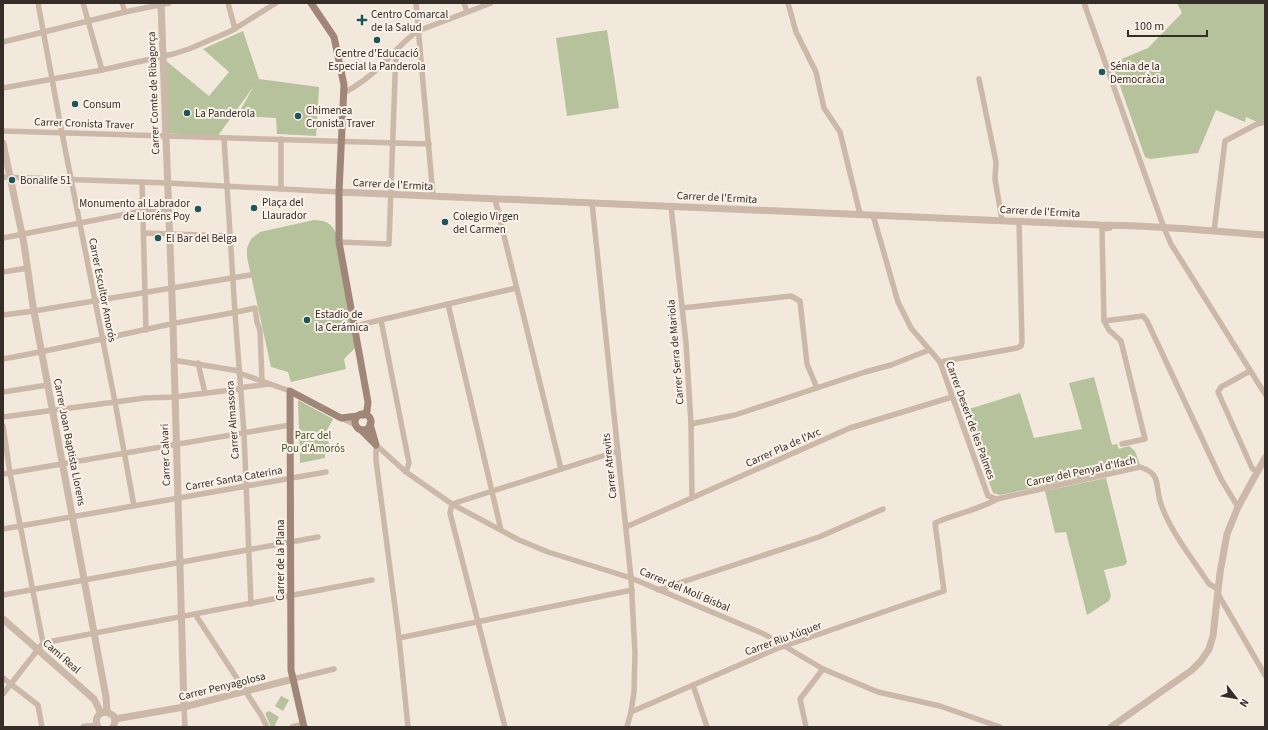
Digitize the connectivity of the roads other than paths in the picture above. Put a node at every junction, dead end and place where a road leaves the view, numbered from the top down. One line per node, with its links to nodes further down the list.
1 (38, 3): 19 (street, Carrer Escultor Amorós)
2 (83, 3): 16 (street)
3 (122, 3): 14 (street)
4 (169, 3): 13 (street)
5 (228, 3): 17 (street)
6 (276, 3): 17 (street)
7 (311, 3): 27 (main road)
8 (416, 3): 18 (street)
9 (464, 3): 15 (street)
10 (491, 3): 15 (street)
11 (788, 3): 52 (street)
12 (1084, 3): 58 (street)
13 (161, 4): 14 (street); 22 (street, Carrer Comte de Ribagorça)
14 (125, 12): 16 (street)
15 (468, 12): 18 (street)
16 (88, 21): 19 (street); 23 (street)
17 (235, 29): 22 (street)
18 (418, 31): 21 (street); 37 (street)
19 (44, 33): 20 (street); 24 (street, Carrer Escultor Amorós)
20 (3, 42)
21 (396, 50): 27 (street); 35 (street)
22 (162, 56): 23 (street); 31 (street, Carrer Comte de Ribagorça)
23 (102, 70): 24 (street)
24 (53, 79): 26 (street); 30 (street, Carrer Escultor Amorós)
25 (980, 79): 54 (street)
26 (3, 88)
27 (343, 93): 34 (main road)
28 (1265, 122): 59 (street)
29 (3, 131): 30 (street, Carrer Cronista Traver)
30 (62, 133): 31 (street, Carrer Cronista Traver); 39 (street, Carrer Escultor Amorós)
31 (166, 136): 32 (street, Carrer Cronista Traver); 41 (street, Carrer Comte de Ribagorça)
32 (224, 138): 33 (street, Carrer Cronista Traver); 42 (street)
33 (281, 139): 34 (street, Carrer Cronista Traver); 43 (street)
34 (341, 141): 35 (street, Carrer Cronista Traver); 44 (main road)
35 (393, 142): 37 (street, Carrer Cronista Traver); 45 (street)
36 (3, 143): 38 (street, Carrer Joan Baptista Llorens)
37 (429, 144): 46 (street)
38 (6, 177): 39 (street, Carrer de l'Ermita); 62 (street, Carrer Joan Baptista Llorens)
39 (71, 180): 40 (street, Carrer de l'Ermita); 56 (street, Carrer Escultor Amorós)
40 (142, 183): 41 (street, Carrer de l'Ermita); 51 (street)
41 (167, 183): 42 (street, Carrer de l'Ermita); 50 (street, Carrer Calvari)
42 (227, 186): 43 (street, Carrer de l'Ermita); 64 (street)
43 (281, 189): 44 (street, Carrer de l'Ermita)
44 (339, 192): 45 (street, Carrer de l'Ermita); 66 (main road)
45 (390, 194): 46 (street, Carrer de l'Ermita); 66 (street)
46 (433, 196): 47 (street, Carrer de l'Ermita)
47 (495, 199): 48 (street, Carrer de l'Ermita); 72 (street)
48 (592, 203): 49 (street, Carrer de l'Ermita); 119 (street, Carrer Atrevits)
49 (671, 206): 52 (street, Carrer de l'Ermita); 76 (street, Carrer Serra de Mariola)
50 (168, 210): 51 (street); 61 (street, Carrer Calvari)
51 (142, 211): 56 (street); 60 (street)
52 (860, 214): 53 (street, Carrer de l'Ermita)
53 (873, 215): 54 (street, Carrer de l'Ermita); 86 (street, Carrer Desert de les Palmes)
54 (1002, 220): 55 (street, Carrer de l'Ermita)
55 (1019, 221): 57 (street, Carrer de l'Ermita); 90 (street)
56 (79, 223): 62 (street); 74 (street, Carrer Escultor Amorós)
57 (1134, 225): 58 (street, Carrer de l'Ermita); 81 (street)
58 (1164, 228): 59 (street, Carrer de l'Ermita); 92 (street)
59 (1214, 231): 63 (street, Carrer de l'Ermita)
60 (144, 233): 61 (street); 73 (street)
61 (169, 234): 64 (street); 71 (street, Carrer Calvari)
62 (22, 235): 65 (street); 67 (street, Carrer Joan Baptista Llorens)
63 (1265, 235)
64 (230, 236): 70 (street, Carrer Almassora)
65 (3, 238)
66 (339, 242): 83 (main road)
67 (28, 268): 68 (street); 77 (street, Carrer Joan Baptista Llorens)
68 (3, 272)
69 (250, 275): 70 (street)
70 (233, 278): 71 (street); 78 (street, Carrer Almassora)
71 (171, 288): 73 (street); 82 (street, Carrer Calvari)
72 (516, 288): 75 (street); 123 (street)
73 (145, 292): 74 (street); 84 (street)
74 (95, 301): 77 (street); 85 (street, Carrer Escultor Amorós)
75 (448, 304): 80 (street); 131 (street)
76 (682, 308): 97 (street); 111 (street, Carrer Serra de Mariola)
77 (34, 311): 79 (street); 87 (street, Carrer Joan Baptista Llorens)
78 (235, 313): 82 (street); 93 (street, Carrer Almassora); 94 (street)
79 (3, 315)
80 (381, 320): 83 (street); 125 (street)
81 (1104, 321): 117 (street); 137 (street)
82 (173, 324): 84 (street); 89 (street, Carrer Calvari)
83 (355, 326): 107 (main road)
84 (146, 330): 85 (street)
85 (102, 340): 87 (street); 105 (street, Carrer Escultor Amorós)
86 (929, 350): 90 (street, Carrer Desert de les Palmes); 97 (street)
87 (42, 352): 88 (street); 96 (street, Carrer Joan Baptista Llorens)
88 (3, 359)
89 (173, 360): 91 (street, Carrer del Molí Bisbal); 103 (street, Carrer Calvari)
90 (940, 362): 104 (street, Carrer Desert de les Palmes)
91 (198, 363): 93 (street, Carrer del Molí Bisbal); 101 (street)
92 (1250, 371): 102 (street); 126 (street)
93 (239, 372): 94 (street, Carrer del Molí Bisbal); 98 (street, Carrer Almassora)
94 (262, 381): 95 (street, Carrer del Molí Bisbal)
95 (270, 384): 98 (street); 99 (street, Carrer del Molí Bisbal)
96 (48, 385): 100 (street); 106 (street, Carrer Joan Baptista Llorens)
97 (817, 388): 111 (street)
98 (240, 389): 101 (street); 115 (street, Carrer Almassora)
99 (290, 391): 109 (main road, Carrer del Molí Bisbal); 112 (main road, Carrer de la Plana)
100 (3, 392)
101 (205, 393): 103 (street)
102 (1265, 394)
103 (174, 397): 105 (street); 118 (street, Carrer Calvari)
104 (952, 397): 133 (street, Carrer Pla de l'Arc); 134 (street, Carrer Desert de les Palmes)
105 (115, 402): 106 (street); 120 (street, Carrer Escultor Amorós)
106 (53, 412): 108 (street); 122 (street, Carrer Joan Baptista Llorens)
107 (361, 416): 109 (main road); 110 (main road); 114 (main road)
108 (3, 417)
109 (341, 418): 114 (street, Carrer del Molí Bisbal)
110 (370, 424): 114 (main road); 116 (main road)
111 (691, 424): 133 (street, Carrer Serra de Mariola)
112 (290, 425): 115 (street); 129 (main road, Carrer de la Plana)
113 (3, 426): 127 (street)
114 (358, 428): 116 (main road, Carrer del Molí Bisbal)
115 (244, 433): 118 (street); 130 (street, Carrer Almassora)
116 (376, 444): 125 (street, Carrer del Molí Bisbal); 164 (street)
117 (1122, 444)
118 (176, 445): 120 (street); 132 (street, Carrer Calvari)
119 (618, 451): 123 (street); 141 (street, Carrer Atrevits)
120 (124, 453): 122 (street); 136 (street, Carrer Escultor Amorós)
121 (1265, 458): 126 (street)
122 (63, 464): 127 (street); 139 (street, Carrer Joan Baptista Llorens)
123 (561, 469): 131 (street)
124 (326, 472): 129 (street, Carrer Santa Caterina)
125 (406, 472): 135 (street, Carrer del Molí Bisbal)
126 (1257, 472): 137 (street)
127 (10, 473): 128 (street); 140 (street)
128 (3, 474)
129 (290, 478): 130 (street, Carrer Santa Caterina); 145 (main road, Carrer de la Plana)
130 (245, 486): 132 (street, Carrer Santa Caterina); 146 (street, Carrer Almassora)
131 (492, 491): 135 (street); 143 (street)
132 (178, 498): 136 (street, Carrer Santa Caterina); 147 (street, Carrer Calvari)
133 (692, 498): 141 (street, Carrer Pla de l'Arc)
134 (997, 499): 154 (street, Carrer del Penyal d'Ifach); 155 (street, Carrer del Penyal d'Ifach)
135 (452, 504): 143 (street, Carrer del Molí Bisbal); 162 (street)
136 (134, 506): 139 (street, Carrer Santa Caterina)
137 (1238, 507): 155 (street)
138 (883, 509): 153 (street)
139 (72, 516): 140 (street, Carrer Santa Caterina); 149 (street, Carrer Joan Baptista Llorens)
140 (20, 526): 142 (street, Carrer Santa Caterina); 151 (street)
141 (626, 527): 148 (street, Carrer Atrevits)
142 (3, 529)
143 (501, 530): 148 (street, Carrer del Molí Bisbal)
144 (318, 537): 145 (street)
145 (291, 542): 146 (street); 157 (main road, Carrer de la Plana)
146 (249, 550): 147 (street); 158 (street, Carrer Almassora)
147 (180, 563): 149 (street); 160 (street, Carrer Calvari)
148 (632, 578): 152 (street, Carrer Atrevits); 153 (street, Carrer del Molí Bisbal)
149 (84, 580): 151 (street); 163 (street, Carrer Joan Baptista Llorens)
150 (372, 580): 157 (street)
151 (33, 590): 156 (street); 165 (street)
152 (632, 590): 162 (street); 179 (street, Carrer Atrevits)
153 (658, 590): 166 (street, Carrer del Molí Bisbal)
154 (944, 591): 166 (street, Carrer Riu Xúquer)
155 (1218, 592): 170 (street, Carrer del Penyal d'Ifach); 194 (street)
156 (3, 596)
157 (291, 596): 158 (street); 172 (main road, Carrer de la Plana)
158 (251, 604): 159 (street)
159 (195, 614): 160 (street); 175 (street)
160 (182, 617): 163 (street); 177 (street, Carrer Calvari)
161 (3, 619): 167 (street, Camí Real)
162 (478, 622): 164 (street); 189 (street)
163 (94, 634): 165 (street); 178 (street, Carrer Joan Baptista Llorens)
164 (399, 638): 188 (street)
165 (46, 643): 167 (street)
166 (785, 647): 169 (street, Carrer del Molí Bisbal); 174 (street, Carrer Riu Xúquer)
167 (38, 650): 173 (street); 178 (street, Camí Real)
168 (334, 669): 172 (street, Carrer Penyagolosa)
169 (823, 669): 192 (street); 193 (street, Carrer del Molí Bisbal)
170 (1265, 675)
171 (3, 678): 173 (street)
172 (293, 679): 175 (street, Carrer Penyagolosa); 182 (main road, Carrer de la Plana)
173 (11, 684): 176 (street); 183 (street)
174 (693, 685): 179 (street, Carrer Riu Xúquer); 191 (street)
175 (245, 692): 177 (street, Carrer Penyagolosa); 186 (street)
176 (3, 694)
177 (184, 707): 181 (street, Carrer Penyagolosa); 185 (street, Carrer Calvari)
178 (104, 712): 180 (street); 181 (street, Camí Real)
179 (631, 712): 190 (street, Carrer Atrevits)
180 (97, 725): 184 (street)
181 (114, 725)
182 (304, 725): 187 (street)
183 (42, 727)
184 (86, 727)
185 (184, 727)
186 (267, 727)
187 (292, 727)
188 (408, 727)
189 (505, 727)
190 (627, 727)
191 (707, 727)
192 (806, 727)
193 (1000, 727)
194 (1111, 727)

